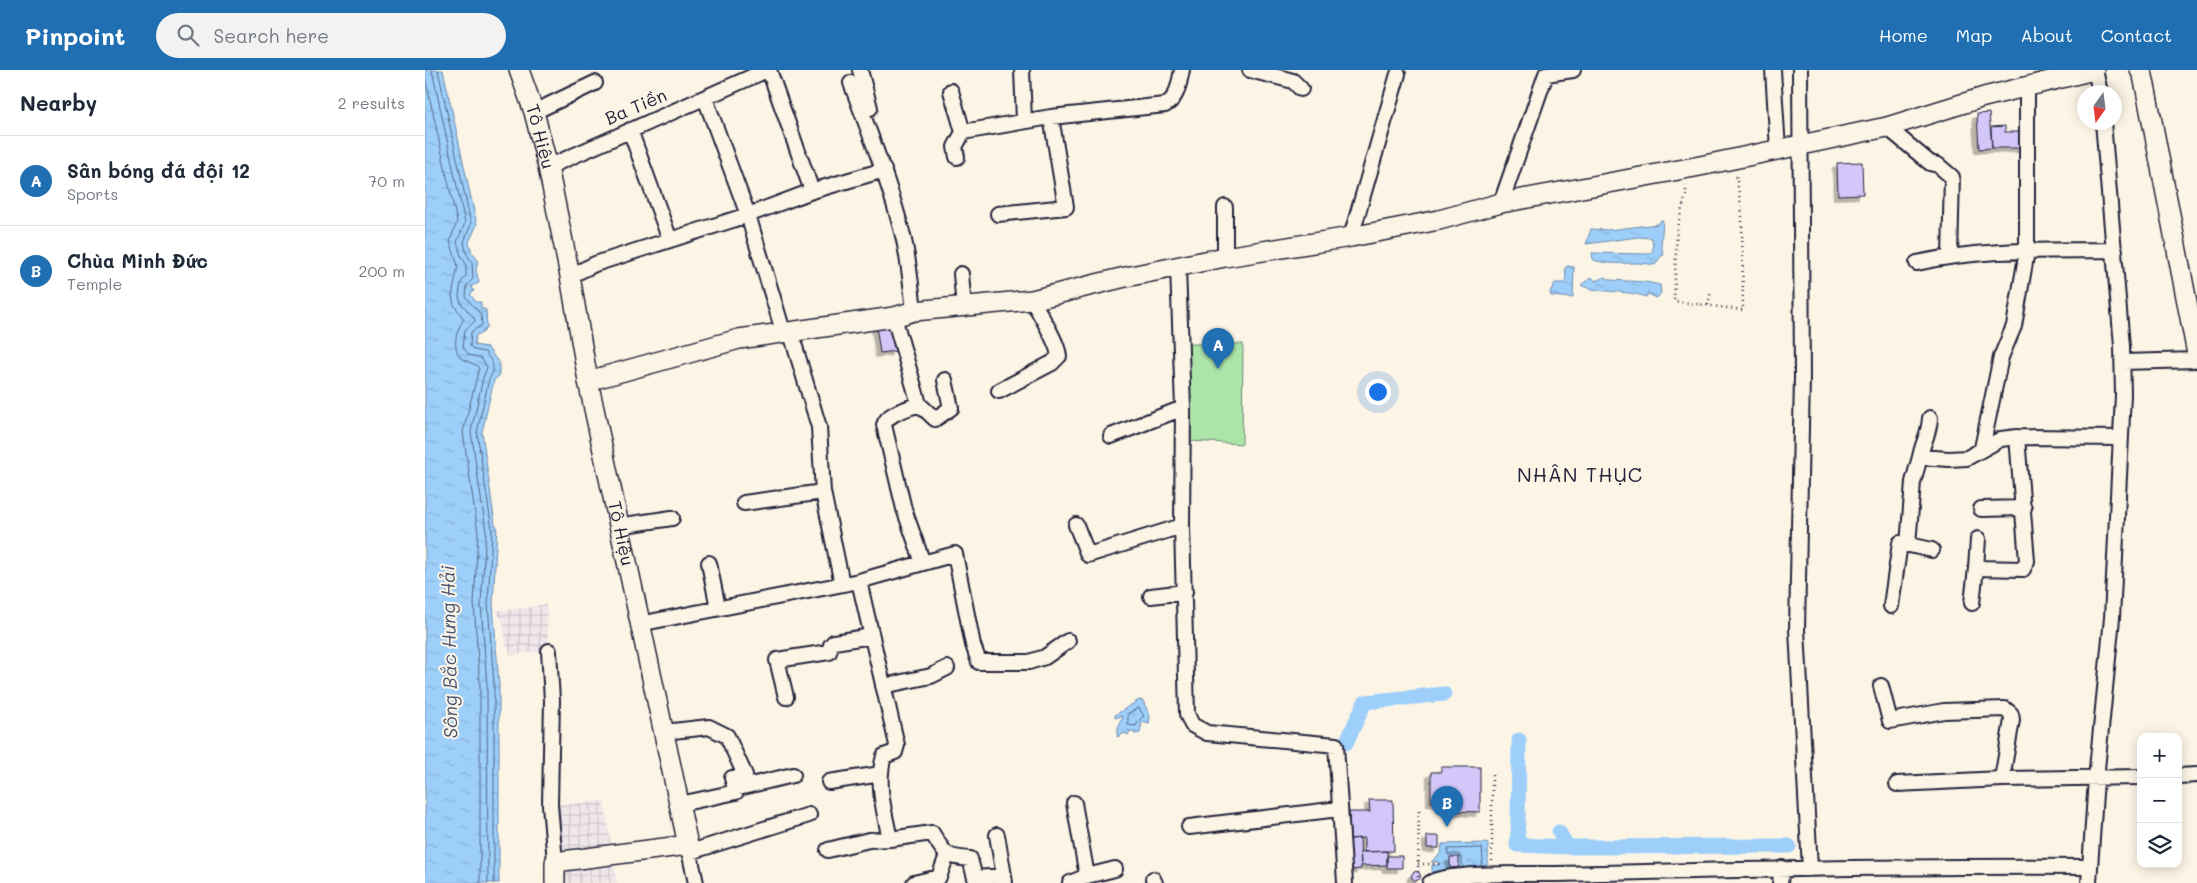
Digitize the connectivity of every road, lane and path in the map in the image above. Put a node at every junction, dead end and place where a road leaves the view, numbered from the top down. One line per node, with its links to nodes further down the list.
1 (519, 70): 20 (street, Tô Hiệu)
2 (766, 70): 19 (street, Ba Tiền); 35 (street)
3 (860, 70): 27 (street)
4 (1022, 70): 22 (street)
5 (1182, 70): 21 (street)
6 (1250, 70): 17 (street)
7 (1573, 70): 36 (street)
8 (1773, 70): 29 (street)
9 (1800, 70): 28 (street)
10 (2095, 70): 15 (street); 16 (street)
11 (2139, 70): 57 (street)
12 (1398, 74): 40 (street)
13 (595, 83): 20 (street)
14 (851, 83): 32 (street)
15 (2098, 85)
16 (2027, 87): 23 (street); 43 (street)
17 (1301, 89)
18 (951, 91): 26 (street)
19 (705, 98): 24 (street, Ba Tiền); 39 (street)
20 (534, 112): 31 (street, Tô Hiệu)
21 (1051, 117): 22 (street); 38 (street)
22 (1024, 121): 26 (street)
23 (1887, 127): 28 (street); 44 (street)
24 (629, 130): 31 (street, Ba Tiền); 41 (street)
25 (2104, 130): 42 (street)
26 (963, 132): 30 (street)
27 (879, 140)
28 (1800, 145): 29 (street); 129 (street)
29 (1778, 150): 36 (street)
30 (957, 157)
31 (548, 167): 49 (street, Tô Hiệu)
32 (884, 170): 35 (street); 54 (street)
33 (1736, 175): 52 (path)
34 (1686, 185): 52 (path)
35 (812, 191): 39 (street)
36 (1501, 203): 40 (street)
37 (1225, 207): 45 (street)
38 (998, 214)
39 (748, 215): 41 (street); 56 (street)
40 (1351, 237): 45 (street)
41 (670, 240): 49 (street)
42 (2115, 250): 43 (street); 59 (street)
43 (2027, 251): 44 (street); 69 (street)
44 (1950, 256): 46 (street)
45 (1225, 257): 47 (street)
46 (1917, 263)
47 (1178, 267): 51 (street); 64 (street)
48 (961, 274): 53 (street)
49 (570, 276): 61 (street, Tô Hiệu)
50 (1711, 291): 52 (path)
51 (1032, 300): 53 (street); 62 (street)
52 (1708, 306)
53 (964, 308): 54 (street)
54 (914, 311): 55 (street)
55 (894, 317): 56 (street); 63 (street)
56 (787, 331): 61 (street); 71 (street)
57 (2197, 354)
58 (2197, 360): 59 (street)
59 (2123, 362): 66 (street)
60 (945, 380): 63 (street)
61 (587, 381): 77 (street, Tô Hiệu)
62 (999, 391)
63 (919, 404): 83 (street)
64 (1183, 408): 67 (street); 78 (street)
65 (1930, 418): 70 (street)
66 (2120, 432): 68 (street); 108 (street)
67 (1111, 436)
68 (2017, 437): 69 (street); 73 (street)
69 (1982, 448): 70 (street)
70 (1920, 457): 80 (street)
71 (823, 492): 72 (street); 86 (street)
72 (744, 503)
73 (2024, 508): 74 (street); 84 (street)
74 (1981, 510)
75 (672, 518): 77 (street)
76 (1076, 525): 78 (street)
77 (617, 526): 92 (street, Tô Hiệu)
78 (1183, 526): 87 (street)
79 (1978, 539): 84 (street)
80 (1908, 545): 81 (street); 90 (street)
81 (1931, 550)
82 (709, 563): 91 (street)
83 (923, 563): 85 (street); 94 (street)
84 (1977, 568): 89 (street)
85 (859, 581): 86 (street); 93 (street)
86 (842, 584): 91 (street)
87 (1185, 592): 88 (street); 114 (street)
88 (1151, 596)
89 (1972, 603)
90 (1891, 606)
91 (718, 608): 92 (street)
92 (639, 624): 100 (street, Tô Hiệu)
93 (872, 636): 97 (street); 99 (street)
94 (1068, 641)
95 (549, 651): 123 (street)
96 (947, 668): 97 (street)
97 (883, 686): 102 (street)
98 (1881, 686): 107 (street)
99 (786, 697)
100 (664, 732): 111 (street); 113 (street, Tô Hiệu)
101 (1492, 773): 130 (path)
102 (881, 774): 109 (street); 119 (street)
103 (793, 775): 111 (street)
104 (2197, 775): 105 (street)
105 (2182, 776)
106 (2137, 777): 108 (street)
107 (2002, 779): 108 (street); 110 (street)
108 (2096, 779): 126 (street)
109 (829, 782)
110 (1897, 784)
111 (734, 790): 113 (street)
112 (1074, 803): 131 (street)
113 (680, 804): 120 (street, Tô Hiệu)
114 (1339, 809): 117 (street); 137 (street)
115 (1419, 811): 124 (path)
116 (809, 815): 120 (street)
117 (1189, 827)
118 (997, 835): 132 (street)
119 (889, 839): 121 (street); 122 (street)
120 (689, 849): 123 (street); 134 (street)
121 (828, 850)
122 (947, 855): 132 (street); 135 (street)
123 (555, 862): 133 (street)
124 (1418, 864): 125 (path); 138 (path)
125 (1439, 864)
126 (2090, 867): 129 (street); 141 (street)
127 (1782, 868): 129 (street); 130 (street); 140 (street)
128 (1115, 869): 131 (street)
129 (1810, 869)
130 (1492, 875): 139 (street)
131 (1087, 876): 136 (street)
132 (1004, 880)
133 (555, 883)
134 (696, 883)
135 (914, 883)
136 (1070, 883)
137 (1345, 883)
138 (1419, 883)
139 (1430, 883)
140 (1780, 883)
141 (2089, 883)

